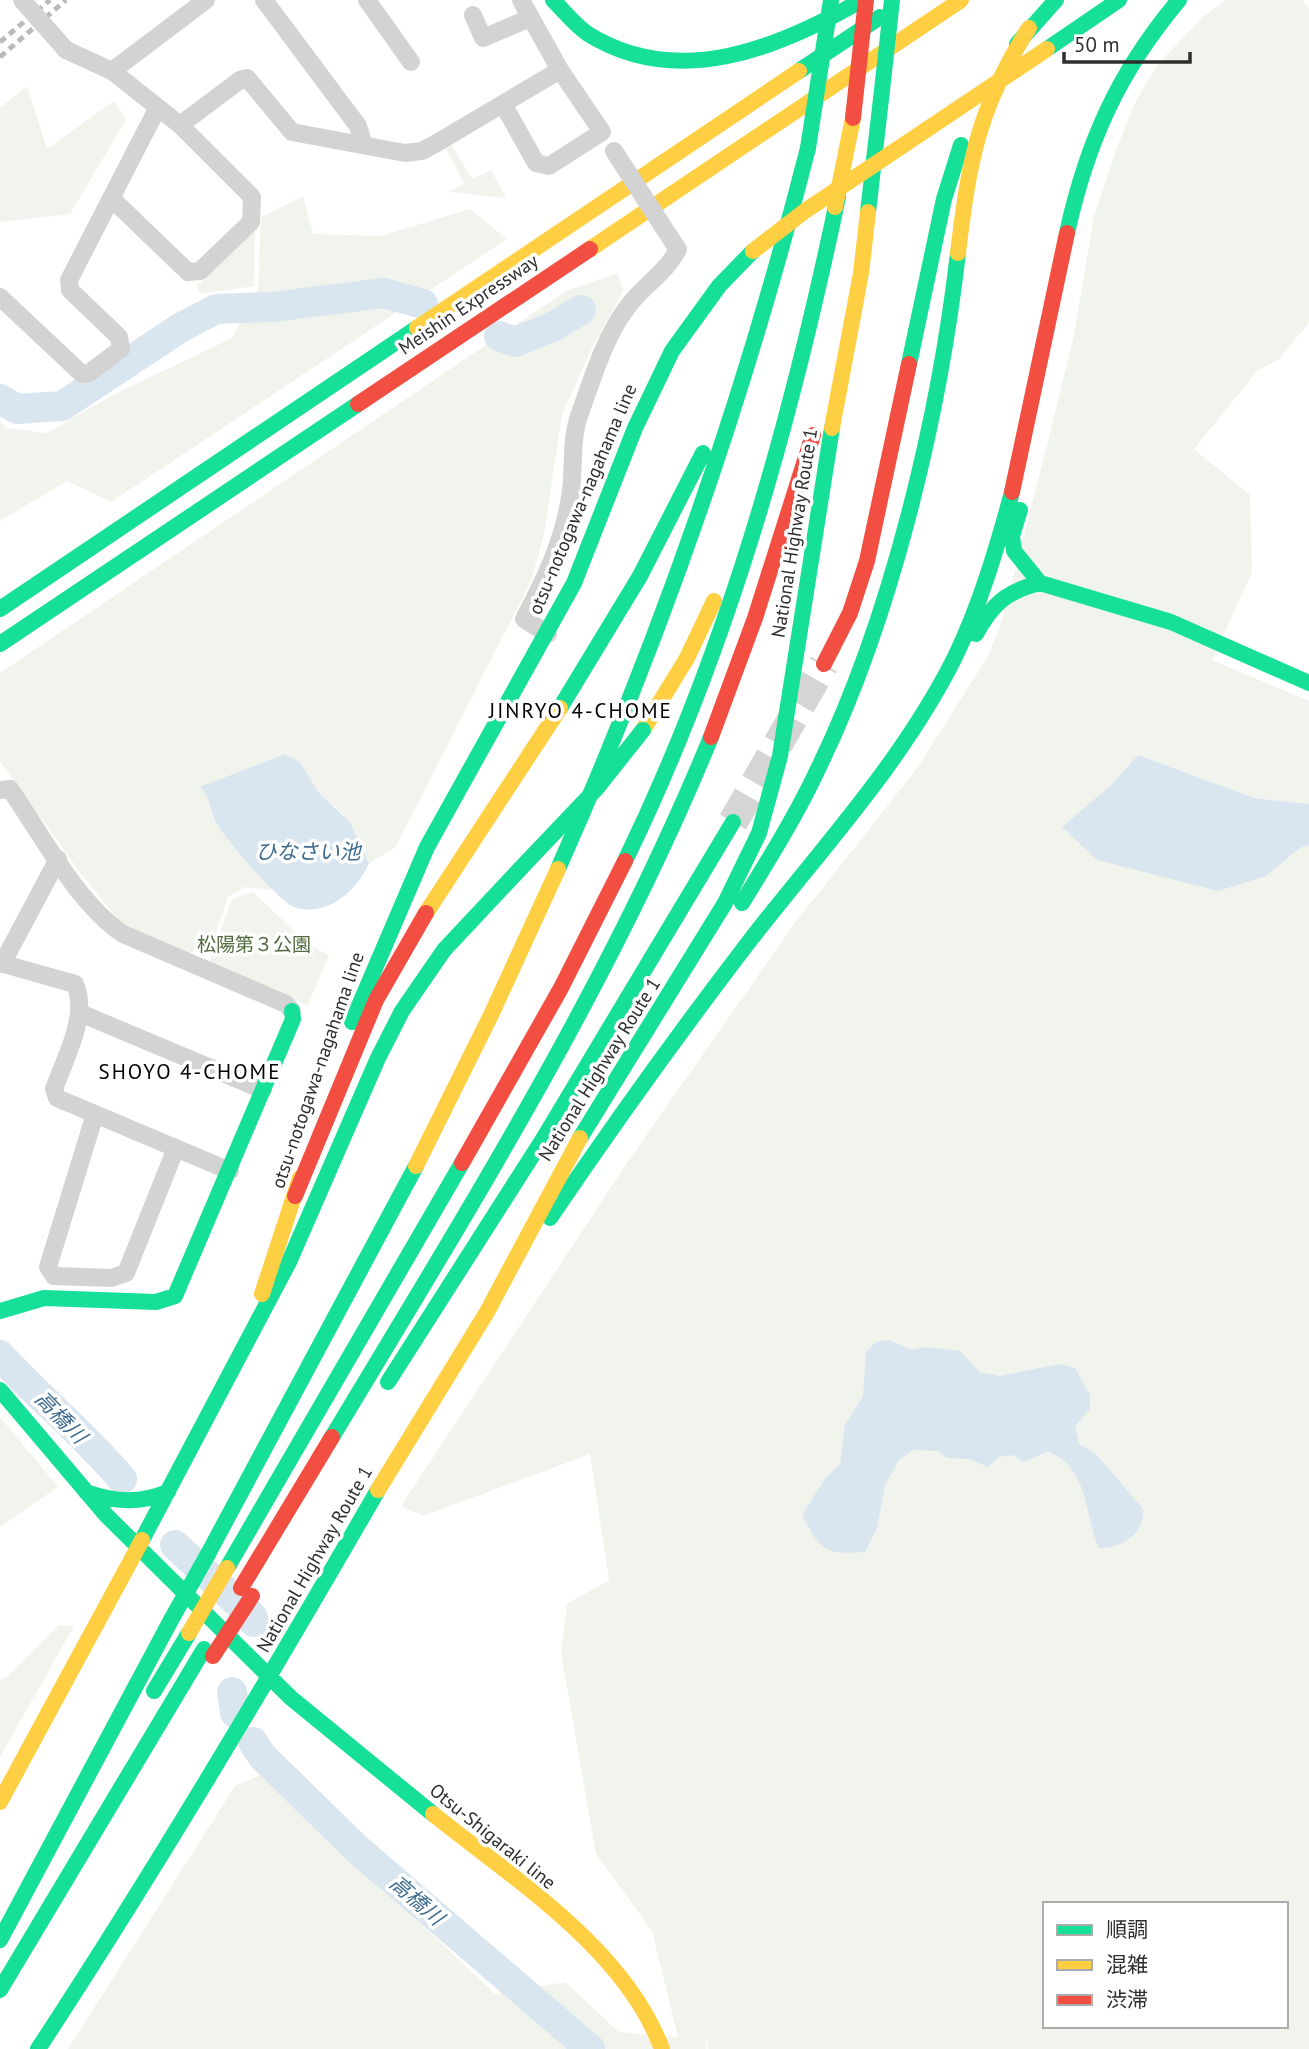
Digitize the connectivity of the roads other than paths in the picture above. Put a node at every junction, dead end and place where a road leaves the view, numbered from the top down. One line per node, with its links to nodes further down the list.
1 (22, 0): 20 (street, bridge)
2 (206, 0): 20 (street)
3 (264, 0): 26 (street)
4 (367, 0): 18 (street)
5 (521, 0): 16 (street)
6 (553, 0): 8 (main road)
7 (831, 0): 29 (main road, bridge)
8 (864, 0): 27 (main road, National Highway Route 1, bridge)
9 (892, 0): 25 (main road, National Highway Route 1, bridge)
10 (905, 0): 33 (main road, Meishin Expressway)
11 (961, 0): 35 (main road, Meishin Expressway)
12 (1056, 0): 17 (main road)
13 (1119, 0): 34 (main road, otsu-notogawa-nagahama line, bridge)
14 (1179, 0): 31 (main road)
15 (473, 15): 16 (street)
16 (530, 19): 19 (street)
17 (1029, 28): 36 (main road); 45 (main road)
18 (411, 62)
19 (560, 70): 21 (street); 24 (street)
20 (112, 71): 22 (street)
21 (503, 104): 24 (street); 26 (street)
22 (158, 108): 23 (street); 28 (street)
23 (180, 125): 26 (street); 28 (street)
24 (602, 132): 34 (street, bridge)
25 (874, 144): 45 (main road, National Highway Route 1); 60 (main road)
26 (364, 145)
27 (838, 197): 55 (main road, National Highway Route 1, bridge); 63 (main road, bridge)
28 (111, 198): 30 (street)
29 (779, 261): 50 (main road); 63 (main road, bridge)
30 (0, 297)
31 (1024, 438): 32 (main road); 37 (main road)
32 (1040, 583): 37 (main road); 38 (main road)
33 (0, 608)
34 (548, 634): 50 (main road, otsu-notogawa-nagahama line)
35 (0, 644)
36 (824, 664)
37 (940, 682): 52 (main road)
38 (1309, 682)
39 (0, 790): 41 (street)
40 (733, 822): 54 (main road)
41 (58, 859): 42 (street); 43 (street)
42 (1, 963): 44 (street)
43 (292, 1011): 46 (main road)
44 (80, 1013): 46 (street); 47 (street)
45 (614, 1080): 52 (main road, National Highway Route 1)
46 (263, 1090): 49 (main road)
47 (95, 1114): 48 (street); 48 (street)
48 (176, 1148): 49 (street)
49 (230, 1171): 51 (main road)
50 (295, 1196): 55 (main road, otsu-notogawa-nagahama line)
51 (0, 1311)
52 (487, 1312): 61 (main road, National Highway Route 1)
53 (0, 1390): 57 (main road)
54 (377, 1398)
55 (209, 1421): 58 (main road, National Highway Route 1)
56 (333, 1468): 60 (main road)
57 (86, 1492): 58 (main road); 59 (main road)
58 (168, 1492): 59 (main road, National Highway Route 1)
59 (137, 1546): 61 (main road); 62 (main road, National Highway Route 1)
60 (246, 1592): 64 (main road)
61 (270, 1677): 65 (main road, National Highway Route 1); 66 (main road, Otsu-Shigaraki line)
62 (0, 1802)
63 (0, 1941)
64 (0, 1990)
65 (38, 2049)
66 (662, 2049)

